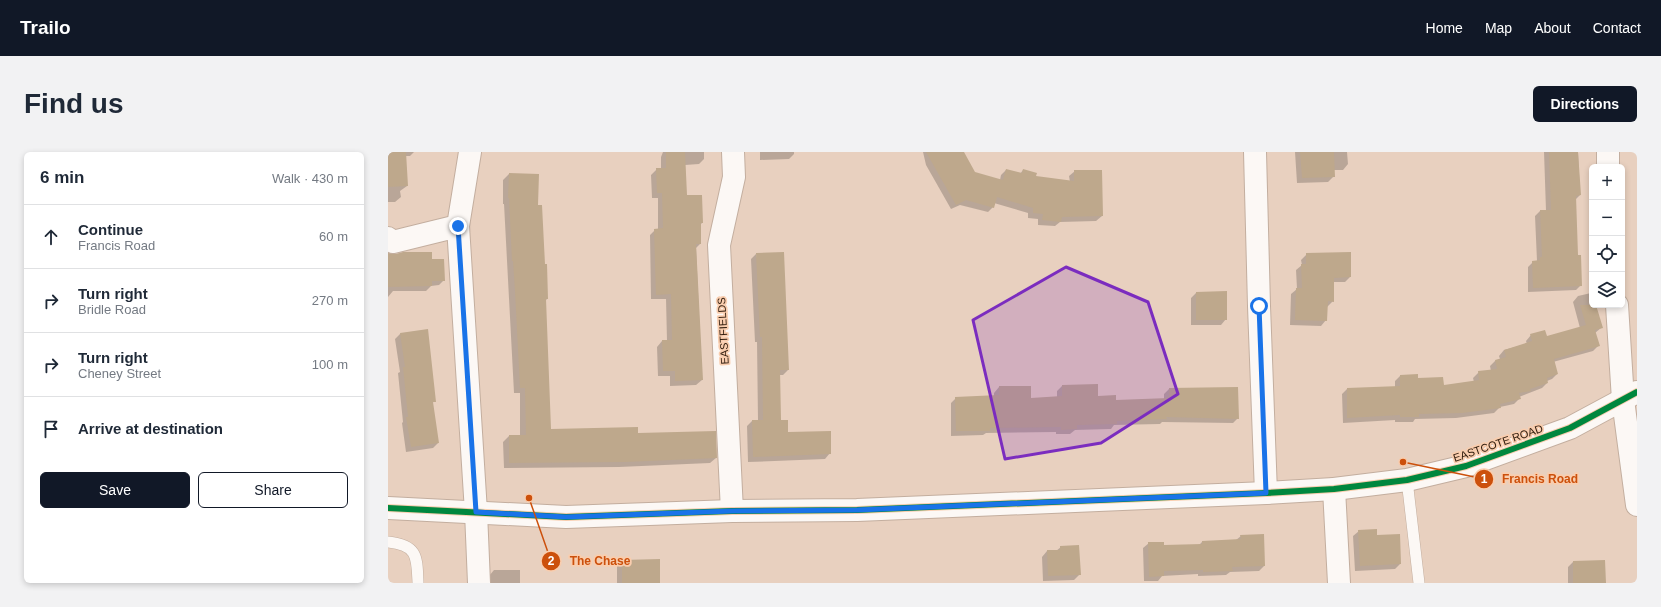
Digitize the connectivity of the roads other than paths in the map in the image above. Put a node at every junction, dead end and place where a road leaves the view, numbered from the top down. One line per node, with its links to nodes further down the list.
1 (470, 152): 6 (street)
2 (733, 152): 15 (street, EASTFIELDS)
3 (1255, 152): 12 (street)
4 (1608, 152): 5 (street)
5 (1608, 164)
6 (458, 226): 7 (street); 16 (street)
7 (388, 238)
8 (1617, 308): 9 (street)
9 (1630, 396): 10 (street, EASTCOTE ROAD); 13 (street)
10 (1406, 480): 11 (street, EASTCOTE ROAD); 21 (lane)
11 (1334, 489): 12 (street, EASTCOTE ROAD); 20 (street)
12 (1266, 493): 15 (street, EASTCOTE ROAD)
13 (1637, 505)
14 (388, 508): 16 (street, EASTCOTE ROAD)
15 (732, 511): 16 (street, EASTCOTE ROAD)
16 (476, 512): 19 (street)
17 (388, 542): 18 (lane)
18 (418, 583)
19 (480, 583)
20 (1339, 583)
21 (1419, 583)

